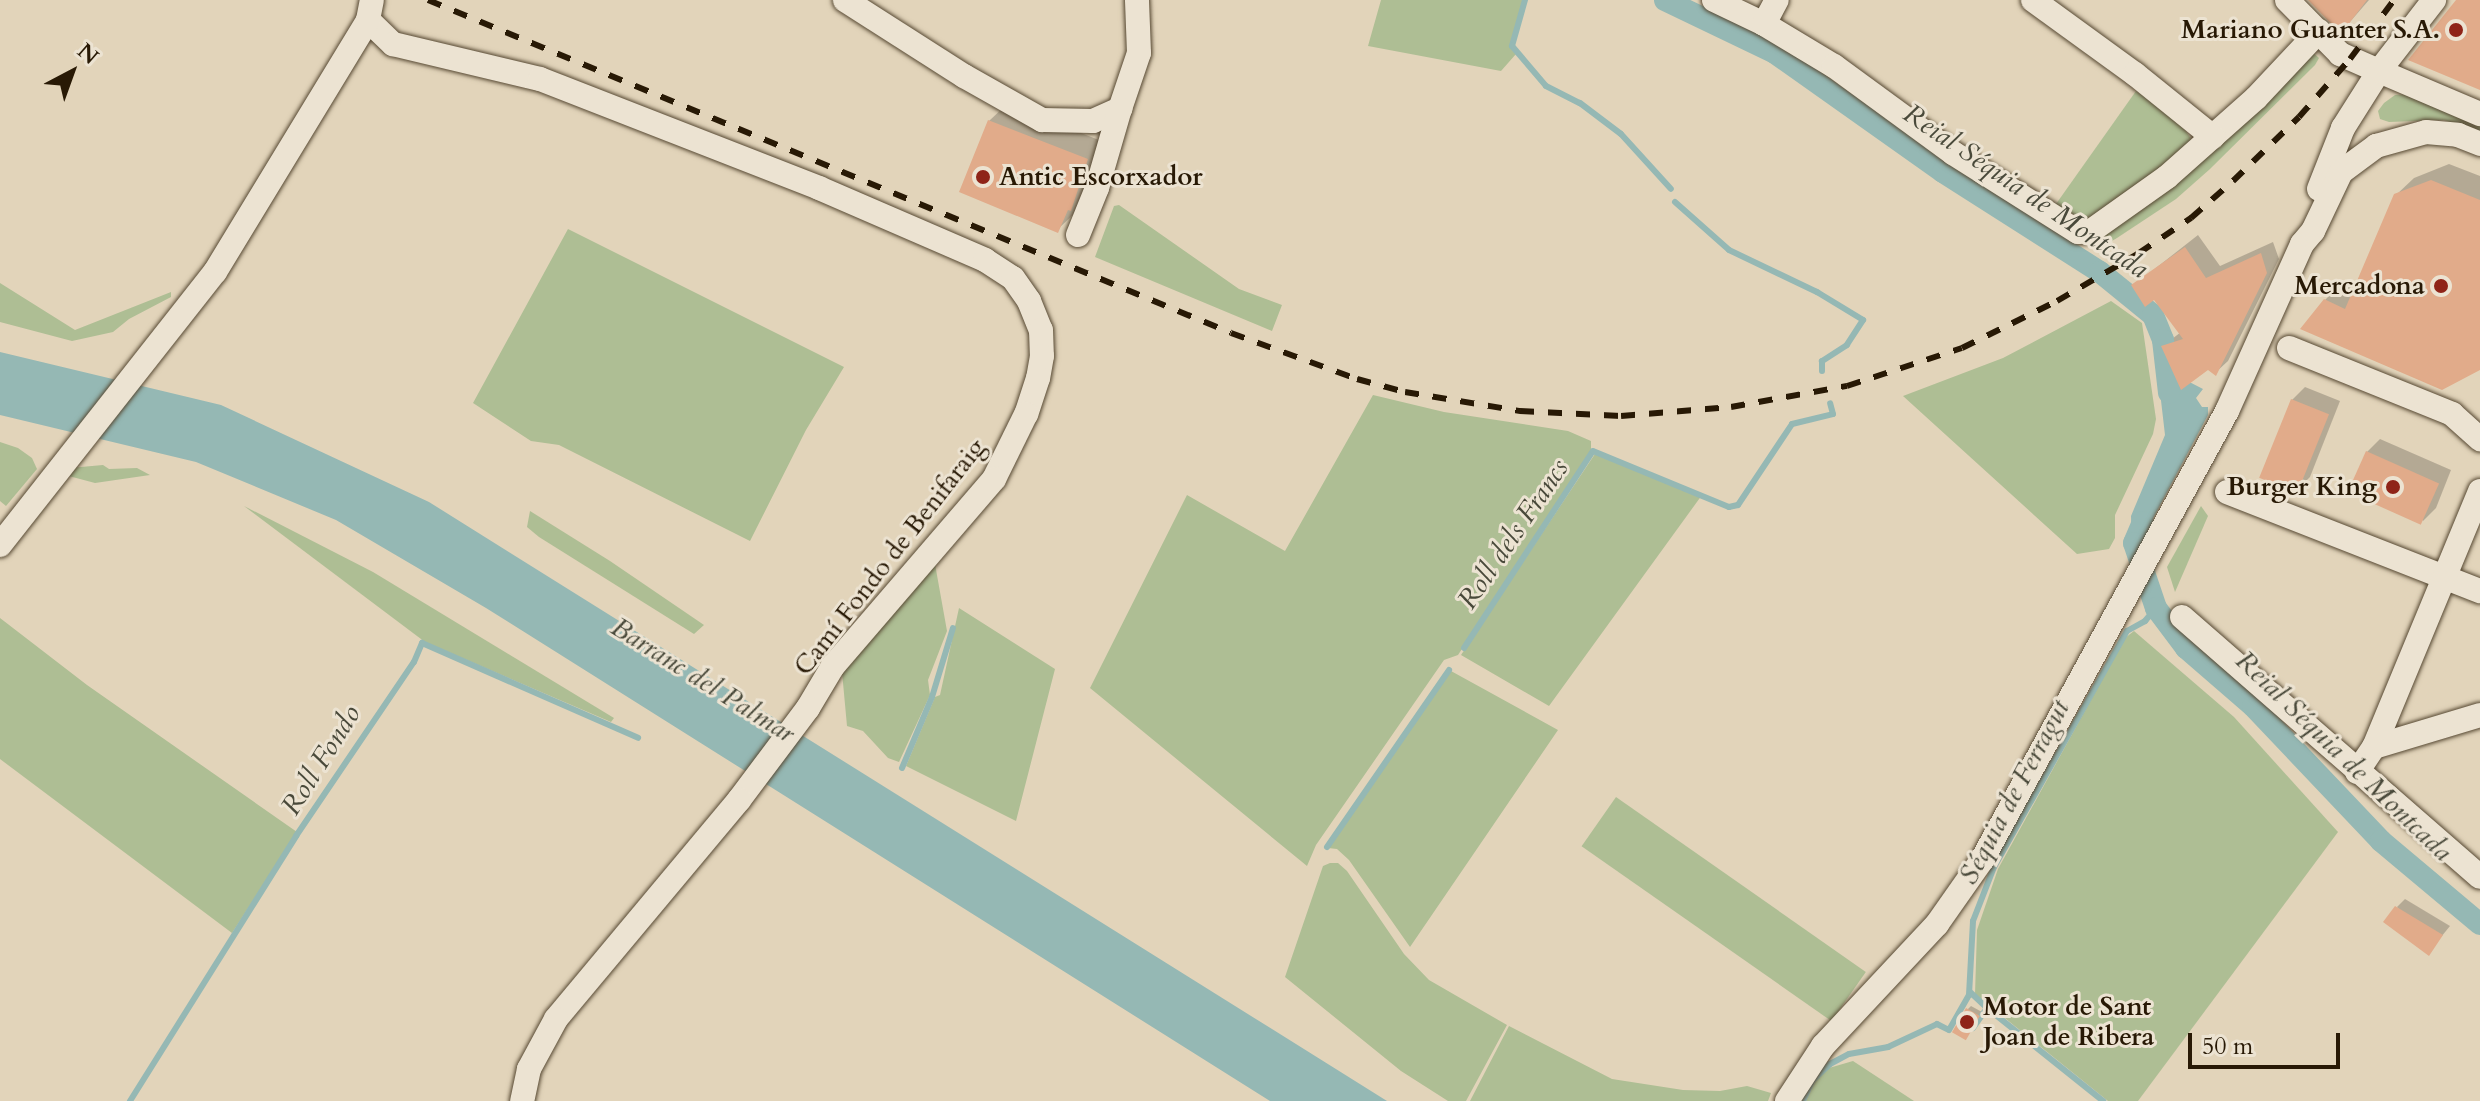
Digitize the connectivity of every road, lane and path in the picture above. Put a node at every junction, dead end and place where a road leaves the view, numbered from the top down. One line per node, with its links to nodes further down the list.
1 (845, 0): 14 (street)
2 (1137, 0): 14 (street)
3 (1714, 0): 9 (street)
4 (1777, 0): 9 (street)
5 (2033, 0): 16 (street)
6 (2287, 0): 10 (street)
7 (2434, 0): 12 (street)
8 (370, 10): 27 (street); 35 (street, Camí Fondo de Benifaraig)
9 (1764, 24): 16 (street)
10 (2319, 31): 11 (street); 16 (street)
11 (2350, 59): 12 (street); 13 (street)
12 (2379, 71): 13 (street); 15 (street)
13 (2361, 97): 17 (street); 20 (street)
14 (1120, 109): 19 (street)
15 (2480, 114)
16 (2213, 137)
17 (2388, 141): 18 (street); 20 (street)
18 (2480, 144)
19 (1078, 235)
20 (2302, 244): 36 (street)
21 (2289, 348): 22 (street)
22 (2452, 414): 23 (street); 24 (street)
23 (2480, 417)
24 (2480, 436)
25 (2480, 491): 28 (street)
26 (2227, 492): 28 (street)
27 (0, 545)
28 (2445, 577): 29 (street); 32 (street)
29 (2480, 591)
30 (2182, 617): 33 (street)
31 (2480, 715): 32 (street)
32 (2374, 747): 33 (street)
33 (2357, 772): 34 (street)
34 (2480, 877)
35 (522, 1101)
36 (1787, 1101)

